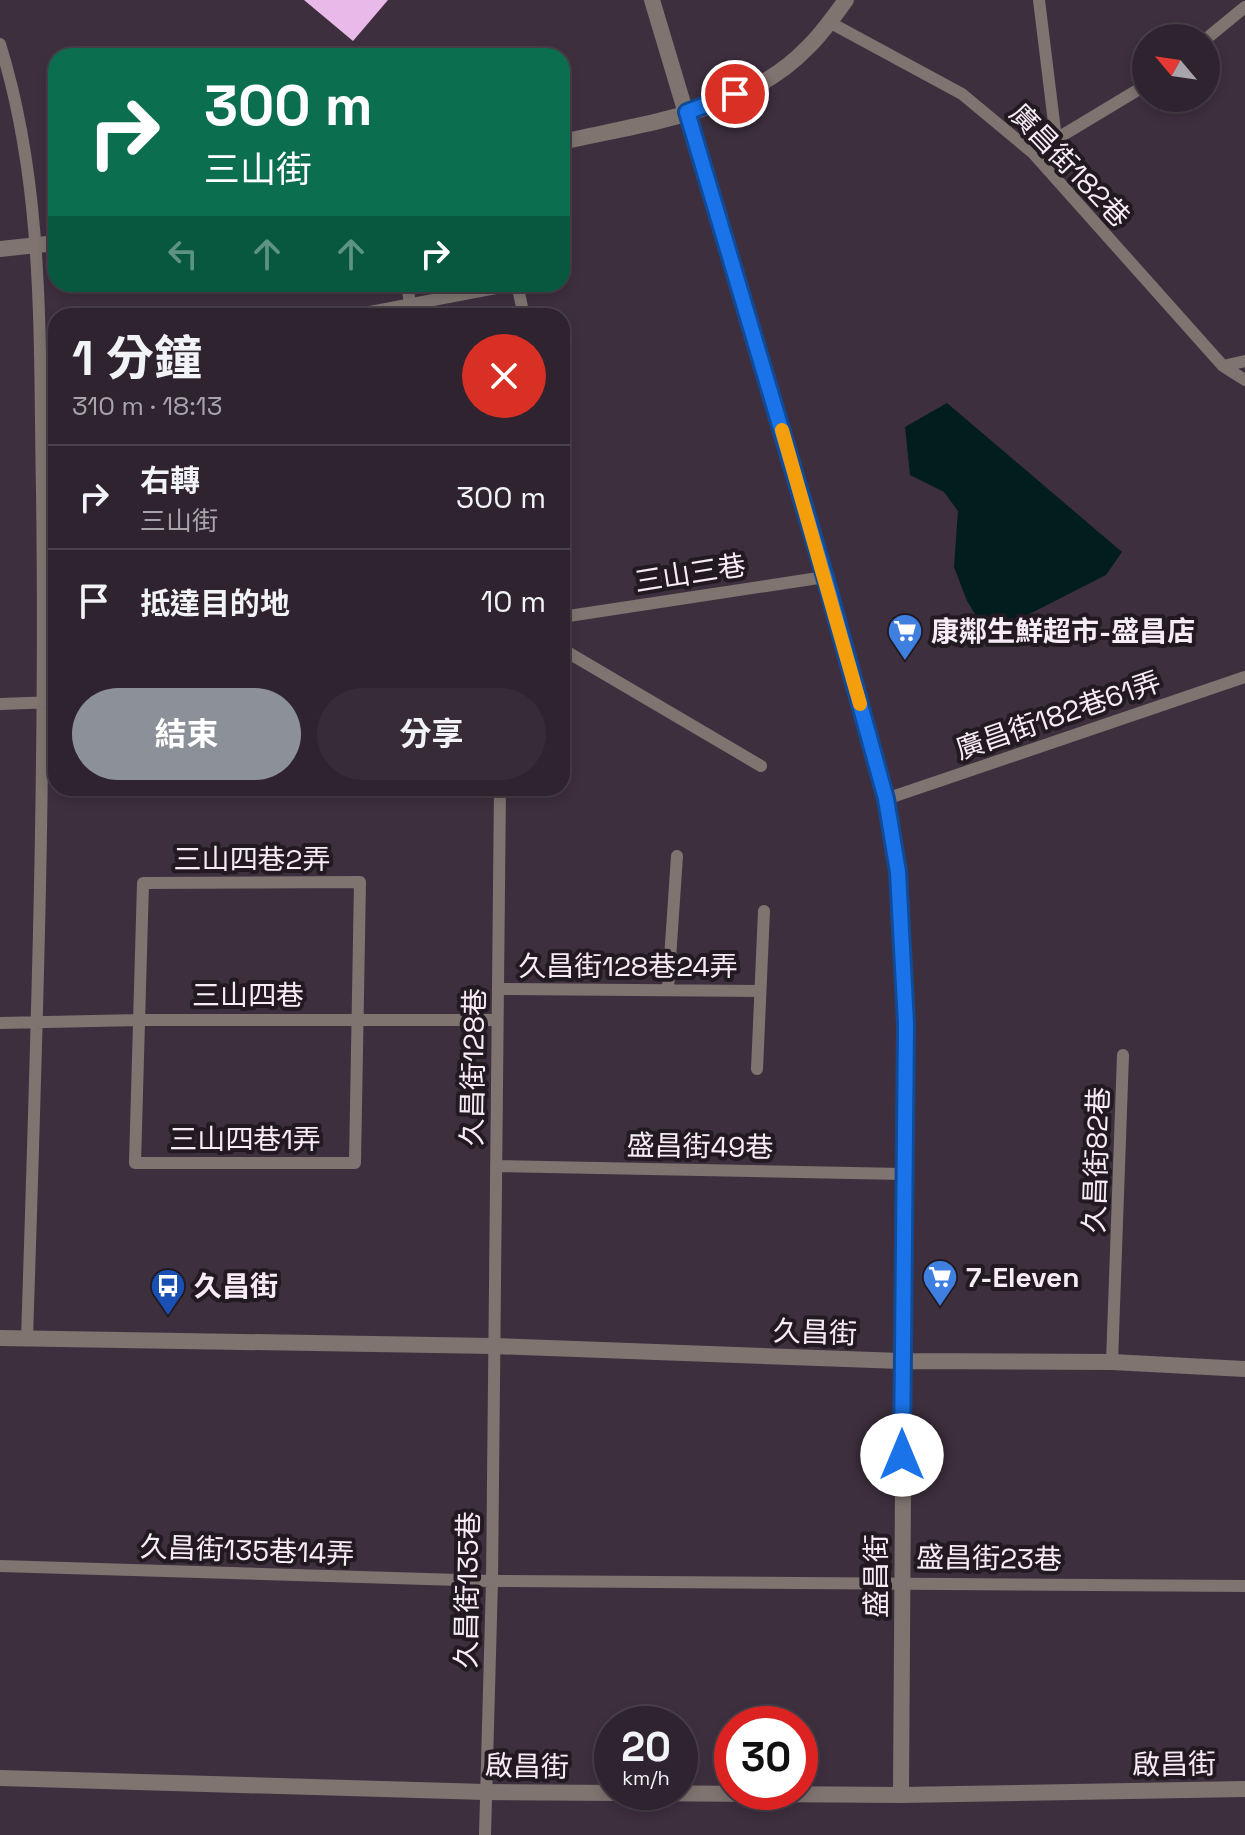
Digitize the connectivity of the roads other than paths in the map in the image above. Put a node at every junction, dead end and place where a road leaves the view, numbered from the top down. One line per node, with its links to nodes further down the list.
1 (652, 0): 9 (street, 盛昌街)
2 (846, 0): 5 (street)
3 (1039, 0): 10 (lane)
4 (1245, 7): 6 (lane)
5 (829, 22): 9 (street); 12 (lane, 廣昌街182巷)
6 (1220, 28)
7 (0, 44): 14 (lane)
8 (1132, 93): 10 (lane)
9 (687, 112): 11 (street); 21 (street, 盛昌街)
10 (1056, 139): 12 (lane)
11 (570, 140)
12 (1033, 153): 19 (lane, 廣昌街182巷)
13 (48, 244): 14 (street)
14 (38, 246): 15 (street); 22 (lane)
15 (0, 249)
16 (484, 292): 17 (lane)
17 (419, 308)
18 (1245, 361): 19 (lane)
19 (1223, 366): 20 (lane, 廣昌街182巷)
20 (1245, 380)
21 (825, 577): 23 (lane, 三山三巷); 31 (street, 盛昌街)
22 (48, 598)
23 (570, 616)
24 (570, 654): 28 (lane)
25 (1245, 677): 31 (lane, 廣昌街182巷61弄)
26 (48, 703): 27 (lane)
27 (0, 704)
28 (761, 766)
29 (48, 772): 41 (lane)
30 (500, 796): 35 (lane, 久昌街128巷)
31 (886, 799): 45 (street, 盛昌街)
32 (677, 856): 34 (lane)
33 (764, 911): 36 (lane)
34 (668, 988): 35 (lane, 久昌街128巷24弄); 36 (lane, 久昌街128巷24弄)
35 (498, 989): 39 (lane, 久昌街128巷)
36 (759, 991): 43 (lane)
37 (358, 1019): 38 (lane, 三山四巷); 38 (lane, 三山四巷2弄); 38 (lane, 三山四巷1弄); 39 (lane, 三山四巷)
38 (139, 1020): 41 (lane, 三山四巷)
39 (497, 1020): 44 (lane, 久昌街128巷)
40 (0, 1023): 41 (lane, 三山四巷)
41 (37, 1023): 47 (lane)
42 (1123, 1055): 50 (lane, 久昌街82巷)
43 (757, 1069)
44 (496, 1166): 45 (lane, 盛昌街49巷); 48 (lane, 久昌街128巷)
45 (903, 1174): 49 (street, 盛昌街)
46 (0, 1338): 47 (street, 久昌街)
47 (27, 1339): 48 (street, 久昌街)
48 (493, 1346): 49 (street, 久昌街); 53 (lane, 久昌街135巷)
49 (901, 1361): 50 (street, 久昌街); 54 (street, 盛昌街)
50 (1112, 1362): 51 (street, 久昌街)
51 (1245, 1369)
52 (0, 1566): 53 (lane, 久昌街135巷14弄)
53 (492, 1581): 54 (lane, 盛昌街23巷); 58 (lane, 久昌街135巷)
54 (903, 1581): 55 (lane, 盛昌街23巷); 59 (street, 盛昌街)
55 (1245, 1586)
56 (0, 1778): 58 (street, 啟昌街)
57 (1245, 1789): 59 (street, 啟昌街)
58 (486, 1792): 59 (street, 啟昌街); 60 (lane, 久昌街135巷)
59 (901, 1795)
60 (485, 1835)

